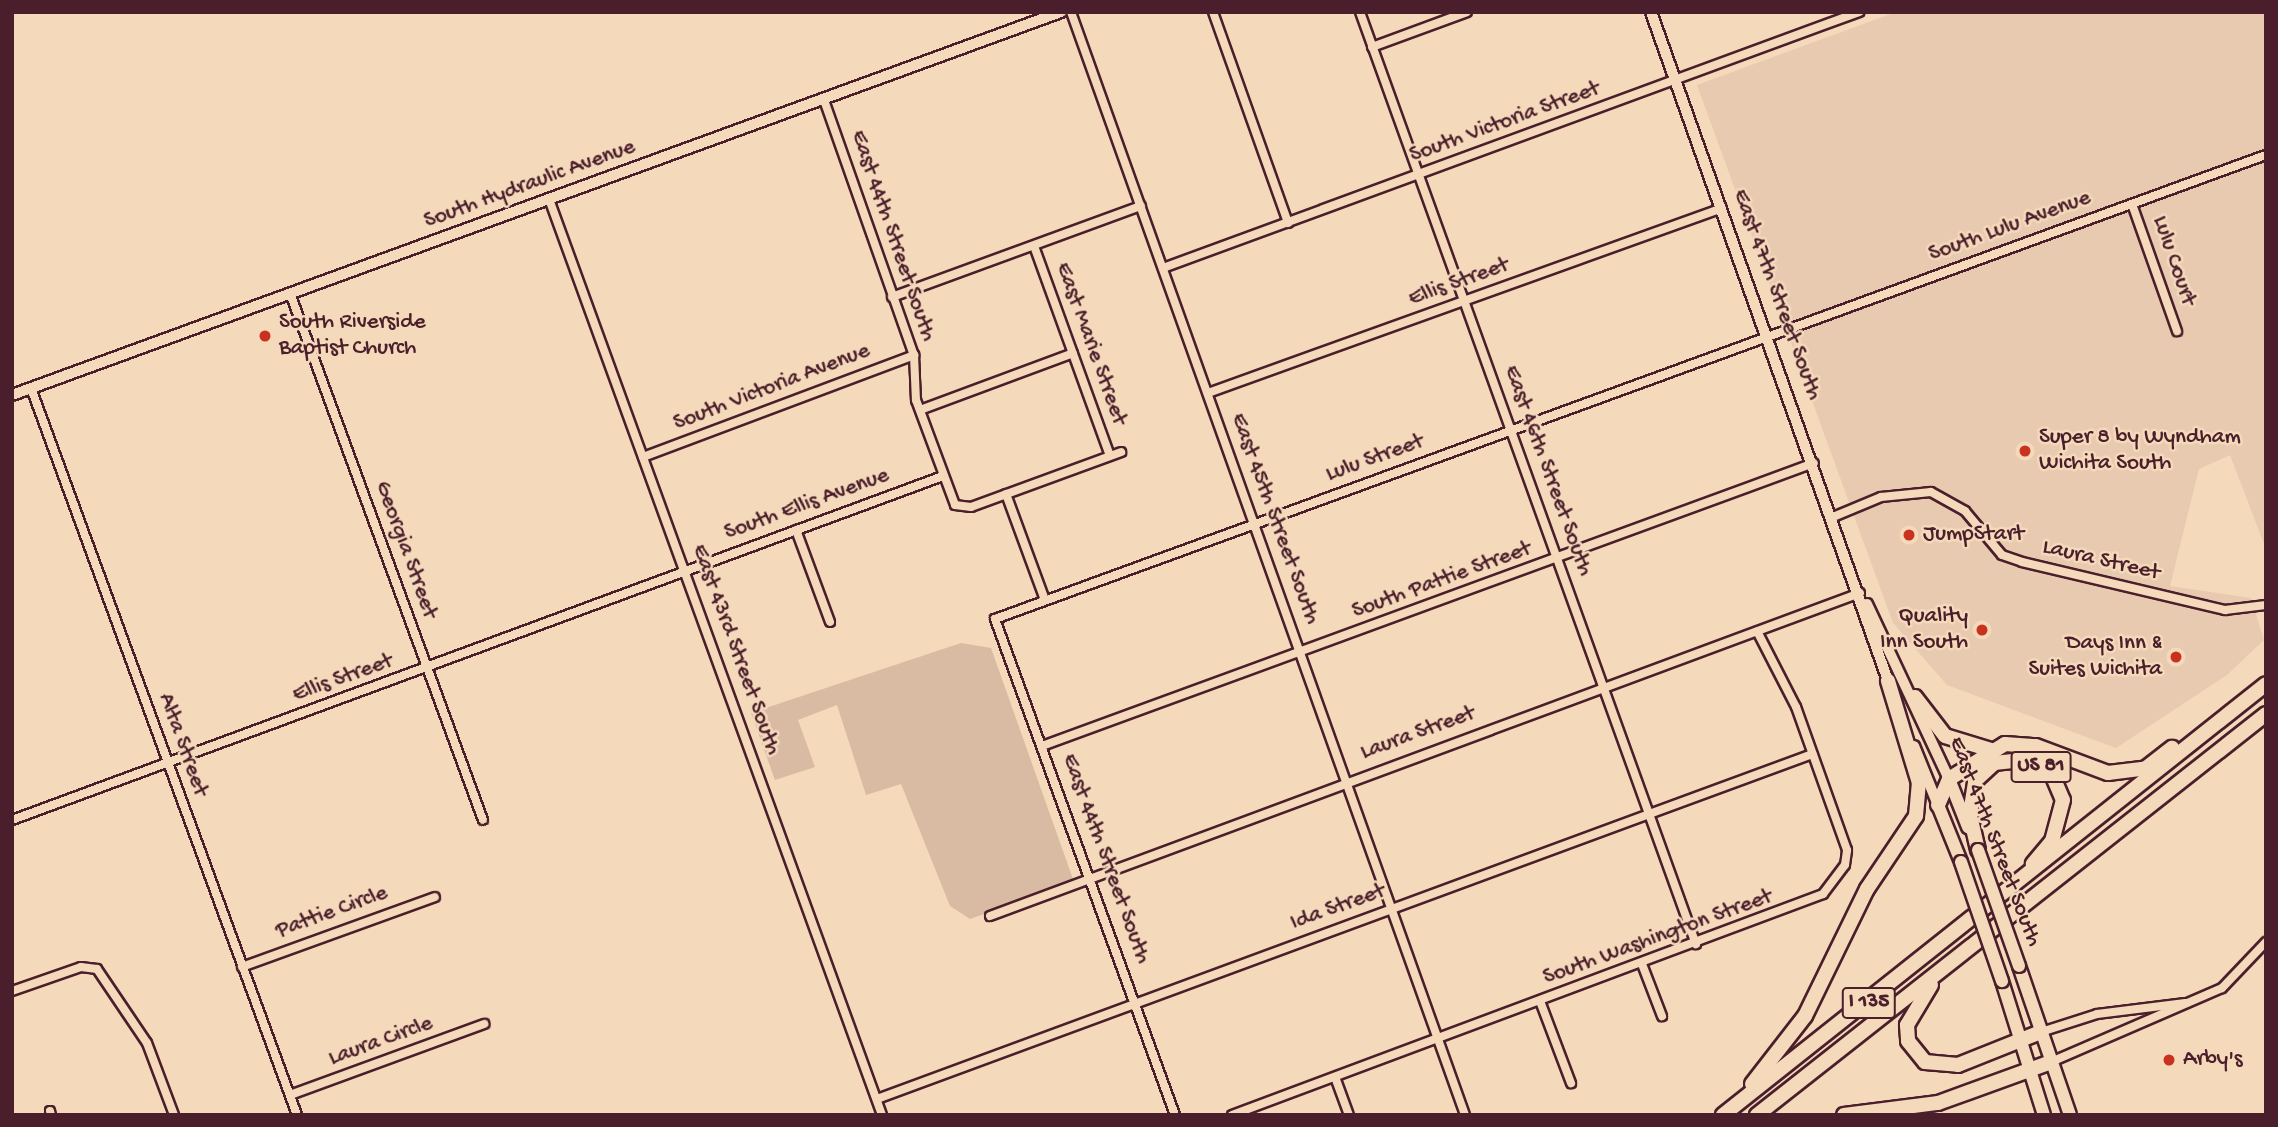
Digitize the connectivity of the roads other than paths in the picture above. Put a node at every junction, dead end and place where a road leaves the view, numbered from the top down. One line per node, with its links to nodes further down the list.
1 (1061, 12): 10 (street, South Hydraulic Avenue)
2 (1071, 12): 15 (street, East 45th Street South)
3 (1213, 12): 17 (street)
4 (1360, 12): 8 (street, East 46th Street South)
5 (1467, 12): 8 (street)
6 (1651, 12): 9 (main road, East 47th Street South)
7 (1859, 12): 9 (street, South Victoria Street)
8 (1373, 47): 12 (street, East 46th Street South)
9 (1675, 80): 12 (street, South Victoria Street); 16 (main road, East 47th Street South)
10 (824, 100): 13 (street, South Hydraulic Avenue); 21 (street, East 44th Street South)
11 (2266, 155): 14 (street, South Lulu Avenue)
12 (1419, 175): 17 (street, South Victoria Street); 22 (street, East 46th Street South)
13 (549, 199): 20 (street, South Hydraulic Avenue); 34 (street, East 43rd Street South)
14 (2132, 204): 23 (street, Lulu Court); 24 (street, South Lulu Avenue)
15 (1141, 206): 18 (street); 19 (street, East 45th Street South)
16 (1722, 208): 22 (street, Ellis Street); 24 (main road, East 47th Street South)
17 (1288, 223): 19 (street, South Victoria Street)
18 (1034, 246): 21 (street); 25 (street, East Marie Street)
19 (1163, 268): 28 (street, East 45th Street South)
20 (290, 293): 27 (street, South Hydraulic Avenue); 50 (street, Georgia Street)
21 (891, 297): 26 (street, East 44th Street South)
22 (1465, 302): 28 (street, Ellis Street); 31 (street, East 46th Street South)
23 (2177, 331)
24 (1768, 336): 31 (street, Lulu Street); 35 (main road, East 47th Street South)
25 (1073, 353): 30 (street); 33 (street, East Marie Street)
26 (914, 355): 30 (street, East 44th Street South); 34 (street, South Victoria Avenue)
27 (31, 388): 29 (street, South Hydraulic Avenue); 59 (street, Alta Street)
28 (1208, 393): 39 (street, East 45th Street South)
29 (12, 395)
30 (920, 410): 36 (street, East 44th Street South)
31 (1511, 430): 39 (street, Lulu Street); 41 (street, East 46th Street South)
32 (1121, 452): 33 (street)
33 (1110, 456): 37 (street)
34 (643, 457): 42 (street, East 43rd Street South)
35 (1814, 463): 38 (main road, East 47th Street South); 41 (street, South Pattie Street)
36 (943, 476): 37 (street, East 44th Street South); 40 (street, South Ellis Avenue)
37 (1006, 495): 44 (street)
38 (1833, 517): 43 (main road, East 47th Street South); 45 (street, Laura Street)
39 (1255, 523): 44 (street, Lulu Street); 49 (street, East 45th Street South)
40 (796, 530): 42 (street, South Ellis Avenue); 47 (street)
41 (1558, 559): 49 (street, South Pattie Street); 52 (street, East 46th Street South)
42 (686, 574): 50 (street, Ellis Street); 91 (street, East 43rd Street South)
43 (1860, 593): 48 (street, Laura Street); 51 (main road, East 47th Street South); 54 (main road, East 47th Street South)
44 (1045, 600): 46 (street, Lulu Street)
45 (2266, 605)
46 (995, 619): 56 (street, East 44th Street South)
47 (830, 622)
48 (1757, 631): 52 (street, Laura Street); 58 (street, South Washington Street)
49 (1301, 653): 56 (street, South Pattie Street); 61 (street, East 45th Street South)
50 (428, 668): 59 (street, Ellis Street); 65 (street, Georgia Street)
51 (1888, 681): 62 (main road, East 47th Street South); 99 (highway)
52 (1604, 687): 61 (street, Laura Street); 63 (street, East 46th Street South)
53 (2260, 688): 57 (highway); 68 (highway, I 135)
54 (1915, 697): 57 (highway); 60 (main road, East 47th Street South)
55 (2266, 714): 76 (highway, I 135)
56 (1042, 746): 67 (street, East 44th Street South)
57 (1991, 750): 60 (highway)
58 (1812, 754): 63 (street, Ida Street); 73 (street, South Washington Street)
59 (168, 763): 64 (street, Ellis Street); 75 (street, Alta Street)
60 (1949, 779): 62 (highway); 66 (main road, East 47th Street South)
61 (1347, 781): 67 (street, Laura Street); 70 (street, East 45th Street South)
62 (1938, 805): 85 (main road, East 47th Street South, bridge)
63 (1650, 815): 70 (street, Ida Street); 73 (street, East 46th Street South)
64 (12, 820)
65 (483, 820)
66 (1978, 850): 68 (highway, US 81); 83 (main road, East 47th Street South / US 81, bridge)
67 (1092, 878): 71 (street, Laura Street); 80 (street, East 44th Street South)
68 (2013, 889): 99 (highway, I 135)
69 (435, 897): 75 (street, Pattie Circle)
70 (1393, 908): 80 (street, Ida Street); 84 (street, East 45th Street South)
71 (990, 916)
72 (2266, 942): 79 (street)
73 (1696, 944): 74 (street, South Washington Street)
74 (1642, 964): 78 (street, South Washington Street); 81 (street)
75 (242, 967): 90 (street, Alta Street)
76 (1945, 967): 85 (highway); 100 (highway, I 135)
77 (12, 991): 92 (street)
78 (1540, 1002): 84 (street, South Washington Street); 89 (street)
79 (2185, 1003): 83 (street); 86 (street)
80 (1138, 1004): 91 (street, Ida Street); 95 (street, East 44th Street South)
81 (1662, 1016)
82 (484, 1024): 90 (street, Laura Circle)
83 (2041, 1032): 85 (highway); 86 (main road, East 47th Street South / US 81)
84 (1438, 1039): 88 (street, South Washington Street); 98 (street, East 45th Street South)
85 (2020, 1041): 87 (main road, East 47th Street South)
86 (2052, 1062): 87 (highway); 103 (main road, East 47th Street South / US 81)
87 (2029, 1071): 101 (highway); 102 (main road, East 47th Street South)
88 (1335, 1077): 96 (street, South Washington Street); 97 (street)
89 (1571, 1083)
90 (290, 1095): 93 (street, Alta Street)
91 (877, 1099): 94 (street, East 43rd Street South)
92 (174, 1115)
93 (297, 1115)
94 (882, 1115)
95 (1175, 1115)
96 (1233, 1115)
97 (1349, 1115)
98 (1465, 1115)
99 (1721, 1115)
100 (1757, 1115)
101 (1844, 1115)
102 (2044, 1115)
103 (2070, 1115)

